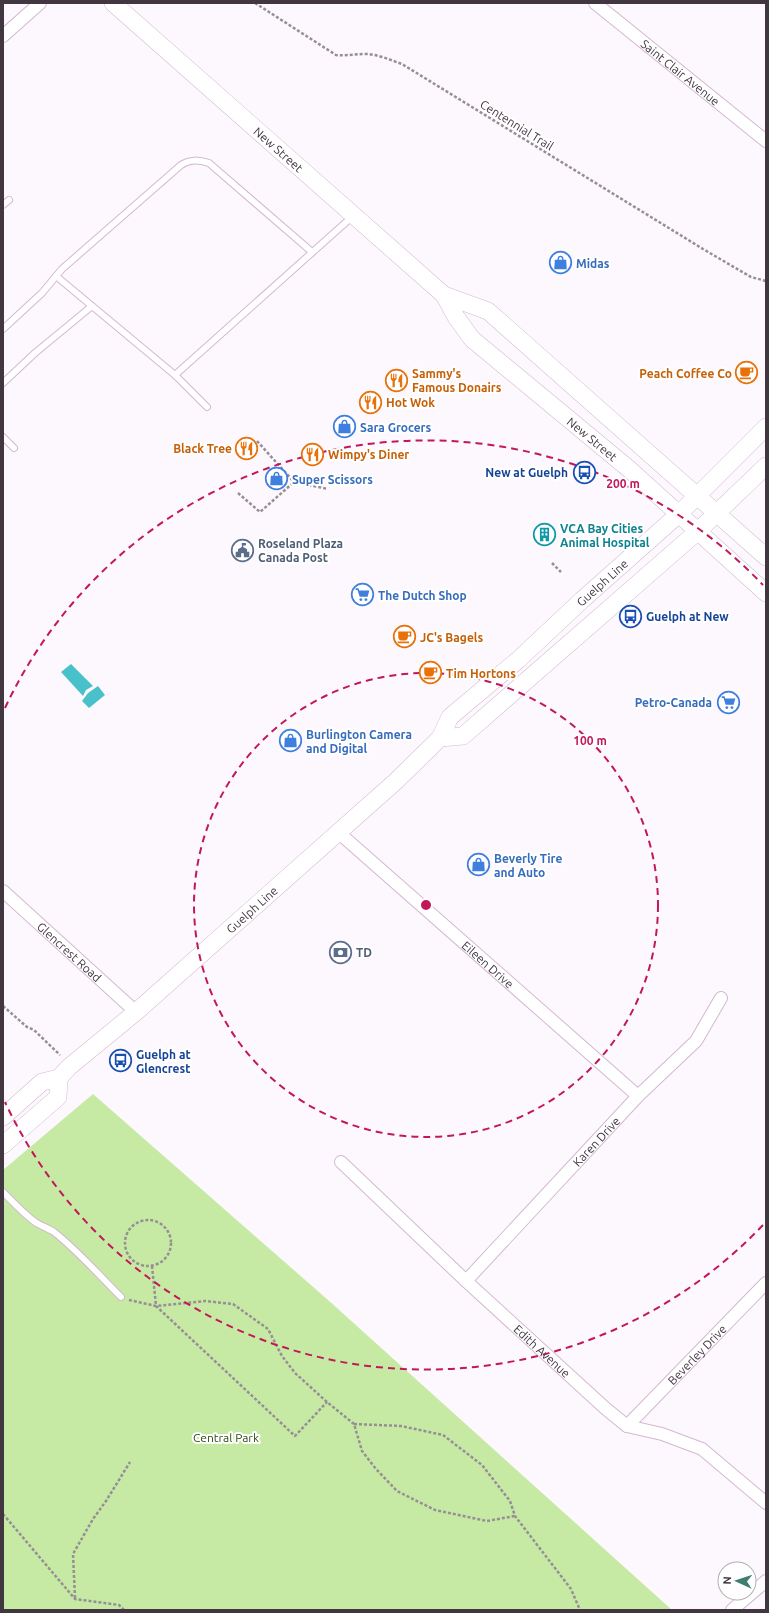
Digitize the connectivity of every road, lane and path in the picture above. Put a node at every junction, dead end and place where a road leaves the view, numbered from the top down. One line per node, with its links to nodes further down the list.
1 (40, 3): 5 (street)
2 (113, 3): 9 (main road, New Street)
3 (255, 3): 12 (path, Centennial Trail)
4 (594, 3): 6 (street, Saint Clair Avenue)
5 (3, 36)
6 (766, 141)
7 (9, 200): 8 (lane)
8 (3, 205)
9 (353, 216): 10 (lane); 13 (main road, New Street)
10 (312, 252): 11 (lane); 16 (lane)
11 (56, 276): 14 (lane); 15 (lane)
12 (766, 281)
13 (444, 295): 27 (main road, New Street); 28 (main road, New Street)
14 (92, 306): 16 (lane); 17 (lane)
15 (3, 329)
16 (175, 375): 18 (lane)
17 (3, 383)
18 (207, 407)
19 (766, 427): 27 (main road, Guelph Line)
20 (3, 437): 22 (lane)
21 (257, 441): 24 (path)
22 (14, 448)
23 (766, 466): 29 (main road, Guelph Line)
24 (294, 482): 25 (path); 26 (path)
25 (328, 489)
26 (238, 493)
27 (698, 496): 28 (main road, Guelph Line); 29 (main road, New Street)
28 (679, 514): 30 (main road, New Street); 35 (main road, Guelph Line)
29 (716, 514): 30 (main road, Guelph Line); 31 (main road, New Street)
30 (697, 532): 34 (main road, New Street); 35 (main road, Guelph Line)
31 (766, 557)
32 (552, 563): 33 (path)
33 (561, 572)
34 (766, 593)
35 (440, 738): 36 (main road, Guelph Line)
36 (338, 832): 40 (main road, Guelph Line); 42 (street, Eileen Drive)
37 (3, 891): 40 (street, Glencrest Road)
38 (721, 998): 42 (street, Karen Drive)
39 (3, 1006): 41 (path)
40 (136, 1012): 41 (main road, Guelph Line)
41 (64, 1072): 43 (main road, Guelph Line); 44 (main road)
42 (638, 1096): 48 (street, Karen Drive)
43 (3, 1117)
44 (3, 1145)
45 (341, 1162): 48 (street, Edith Avenue)
46 (3, 1192): 50 (lane)
47 (152, 1266): 47 (path); 51 (path)
48 (466, 1281): 54 (street, Edith Avenue)
49 (766, 1283): 54 (street, Beverley Drive)
50 (121, 1297): 51 (path)
51 (156, 1306): 52 (path); 52 (path)
52 (326, 1402): 53 (path)
53 (354, 1424): 58 (path); 58 (path)
54 (627, 1426): 56 (street, Edith Avenue)
55 (130, 1462): 60 (path)
56 (766, 1503)
57 (3, 1514): 60 (path)
58 (515, 1516): 62 (path)
59 (766, 1582): 63 (street)
60 (75, 1598): 61 (path)
61 (124, 1610)
62 (580, 1610)
63 (732, 1610)

